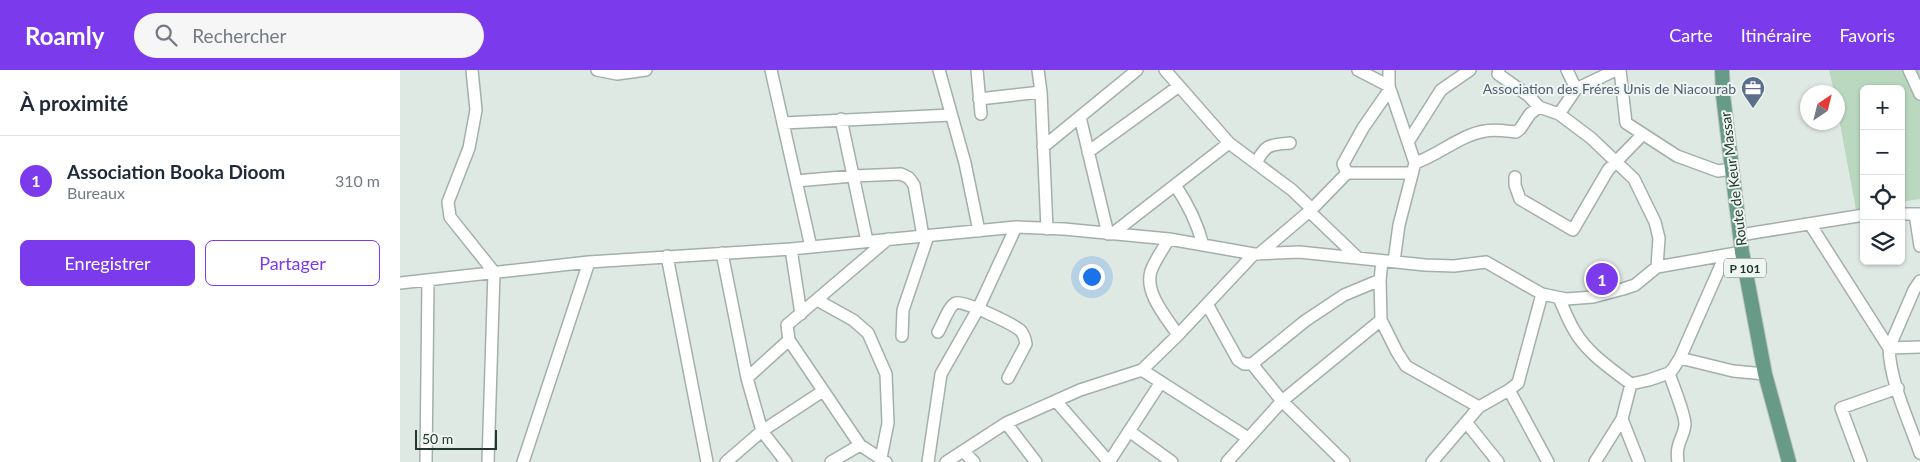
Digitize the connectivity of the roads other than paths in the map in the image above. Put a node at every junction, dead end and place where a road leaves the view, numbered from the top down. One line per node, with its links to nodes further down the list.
1 (472, 70): 75 (street)
2 (597, 70): 19 (street)
3 (646, 70): 19 (street)
4 (771, 70): 32 (street)
5 (939, 70): 29 (street)
6 (977, 70): 25 (street)
7 (1038, 70): 24 (street)
8 (1137, 70): 30 (street)
9 (1165, 70): 20 (street)
10 (1358, 70): 21 (street)
11 (1389, 70): 21 (street)
12 (1470, 70): 34 (street)
13 (1499, 70): 26 (street)
14 (1567, 70): 23 (street)
15 (1616, 70): 23 (street)
16 (1620, 70): 33 (street)
17 (1722, 70): 42 (main road, Route de Keur Massar / P 101)
18 (1909, 70): 22 (street)
19 (616, 72)
20 (1179, 86): 35 (street); 38 (street)
21 (1390, 88): 34 (street); 43 (street)
22 (1919, 88)
23 (1576, 89): 28 (street)
24 (1041, 92): 25 (street); 37 (street)
25 (980, 99): 27 (street)
26 (1539, 107): 28 (street); 41 (street)
27 (981, 114)
28 (1559, 114): 39 (street)
29 (951, 115): 31 (street); 55 (street)
30 (1080, 117): 37 (street); 38 (street)
31 (841, 119): 32 (street); 44 (street)
32 (783, 123): 46 (street)
33 (1643, 134): 39 (street); 42 (street)
34 (1408, 142): 41 (street)
35 (1229, 143): 40 (street); 47 (street)
36 (1290, 143): 40 (street)
37 (1043, 147): 54 (street)
38 (1088, 152): 56 (street)
39 (1616, 161): 45 (street); 74 (street)
40 (1256, 163): 48 (street)
41 (1413, 168): 43 (street); 72 (street)
42 (1732, 169): 57 (main road, Route de Keur Massar / P 101)
43 (1347, 173): 48 (street)
44 (853, 176): 46 (street); 58 (street); 61 (street)
45 (1515, 177)
46 (796, 181): 63 (street)
47 (1175, 185): 56 (street); 62 (street)
48 (1310, 210): 68 (street); 71 (street)
49 (1905, 214): 50 (street)
50 (1918, 214): 64 (street)
51 (1860, 216): 52 (street)
52 (1810, 224): 57 (street); 92 (street)
53 (1016, 228): 54 (street); 55 (street); 84 (street)
54 (1047, 229): 56 (street)
55 (979, 231): 58 (street)
56 (1110, 234): 60 (street)
57 (1740, 234): 66 (main road, Route de Keur Massar / P 101)
58 (925, 236): 59 (street); 89 (street)
59 (888, 239): 61 (street); 82 (street)
60 (1169, 239): 62 (street); 88 (street)
61 (867, 241): 63 (street)
62 (1203, 245): 68 (street)
63 (811, 246): 65 (street)
64 (1920, 246)
65 (791, 250): 67 (street); 85 (street)
66 (1742, 252): 70 (street); 97 (main road, Route de Keur Massar / P 101)
67 (722, 253): 69 (street); 98 (street)
68 (1256, 254): 71 (street); 83 (street)
69 (667, 256): 73 (street); 123 (street)
70 (1725, 256): 74 (street); 93 (street)
71 (1358, 258): 72 (street)
72 (1388, 261): 77 (street); 80 (street)
73 (589, 262): 75 (street); 122 (street)
74 (1657, 267): 81 (street)
75 (494, 272): 76 (street); 121 (street)
76 (428, 280): 79 (street); 120 (street)
77 (1380, 280): 86 (street); 94 (street)
78 (1920, 281): 92 (street)
79 (400, 283)
80 (1542, 294): 81 (street); 103 (street)
81 (1559, 298): 101 (street)
82 (817, 300): 85 (street); 119 (street)
83 (1207, 304): 88 (street); 94 (street)
84 (978, 309): 87 (street); 99 (street); 127 (street)
85 (801, 314): 90 (street)
86 (1380, 320): 106 (street); 107 (street)
87 (938, 332)
88 (1178, 335): 95 (street)
89 (902, 336)
90 (788, 340): 98 (street); 104 (street)
91 (1920, 347): 92 (street)
92 (1890, 348): 102 (street)
93 (1680, 358): 96 (street); 97 (street)
94 (1252, 364): 106 (street)
95 (1142, 370): 100 (street); 105 (street)
96 (1669, 372): 101 (street); 140 (street)
97 (1765, 374): 141 (main road, Route de Keur Massar / P 101)
98 (747, 378): 113 (street)
99 (1008, 378)
100 (1161, 382): 114 (street); 115 (street)
101 (1631, 384): 109 (street)
102 (1898, 388): 110 (street); 142 (street)
103 (1509, 390): 107 (street); 137 (street)
104 (823, 391): 113 (street); 116 (street)
105 (1056, 401): 112 (street); 131 (street)
106 (1282, 402): 115 (street); 134 (street)
107 (1479, 407): 111 (street)
108 (1920, 414): 110 (street)
109 (1622, 419): 138 (street); 139 (street)
110 (1908, 419): 118 (street)
111 (1466, 422): 135 (street); 136 (street)
112 (1006, 423): 117 (street); 130 (street)
113 (762, 431): 124 (street); 125 (street)
114 (1129, 431): 131 (street); 132 (street)
115 (1248, 438): 133 (street)
116 (860, 446): 119 (street); 126 (street)
117 (963, 451): 128 (street); 129 (street)
118 (1920, 453)
119 (883, 460)
120 (426, 462)
121 (488, 462)
122 (523, 462)
123 (706, 462)
124 (726, 462)
125 (786, 462)
126 (831, 462)
127 (928, 462)
128 (946, 462)
129 (974, 462)
130 (1036, 462)
131 (1109, 462)
132 (1172, 462)
133 (1228, 462)
134 (1344, 462)
135 (1432, 462)
136 (1498, 462)
137 (1548, 462)
138 (1595, 462)
139 (1639, 462)
140 (1678, 462)
141 (1789, 462)
142 (1860, 462)

